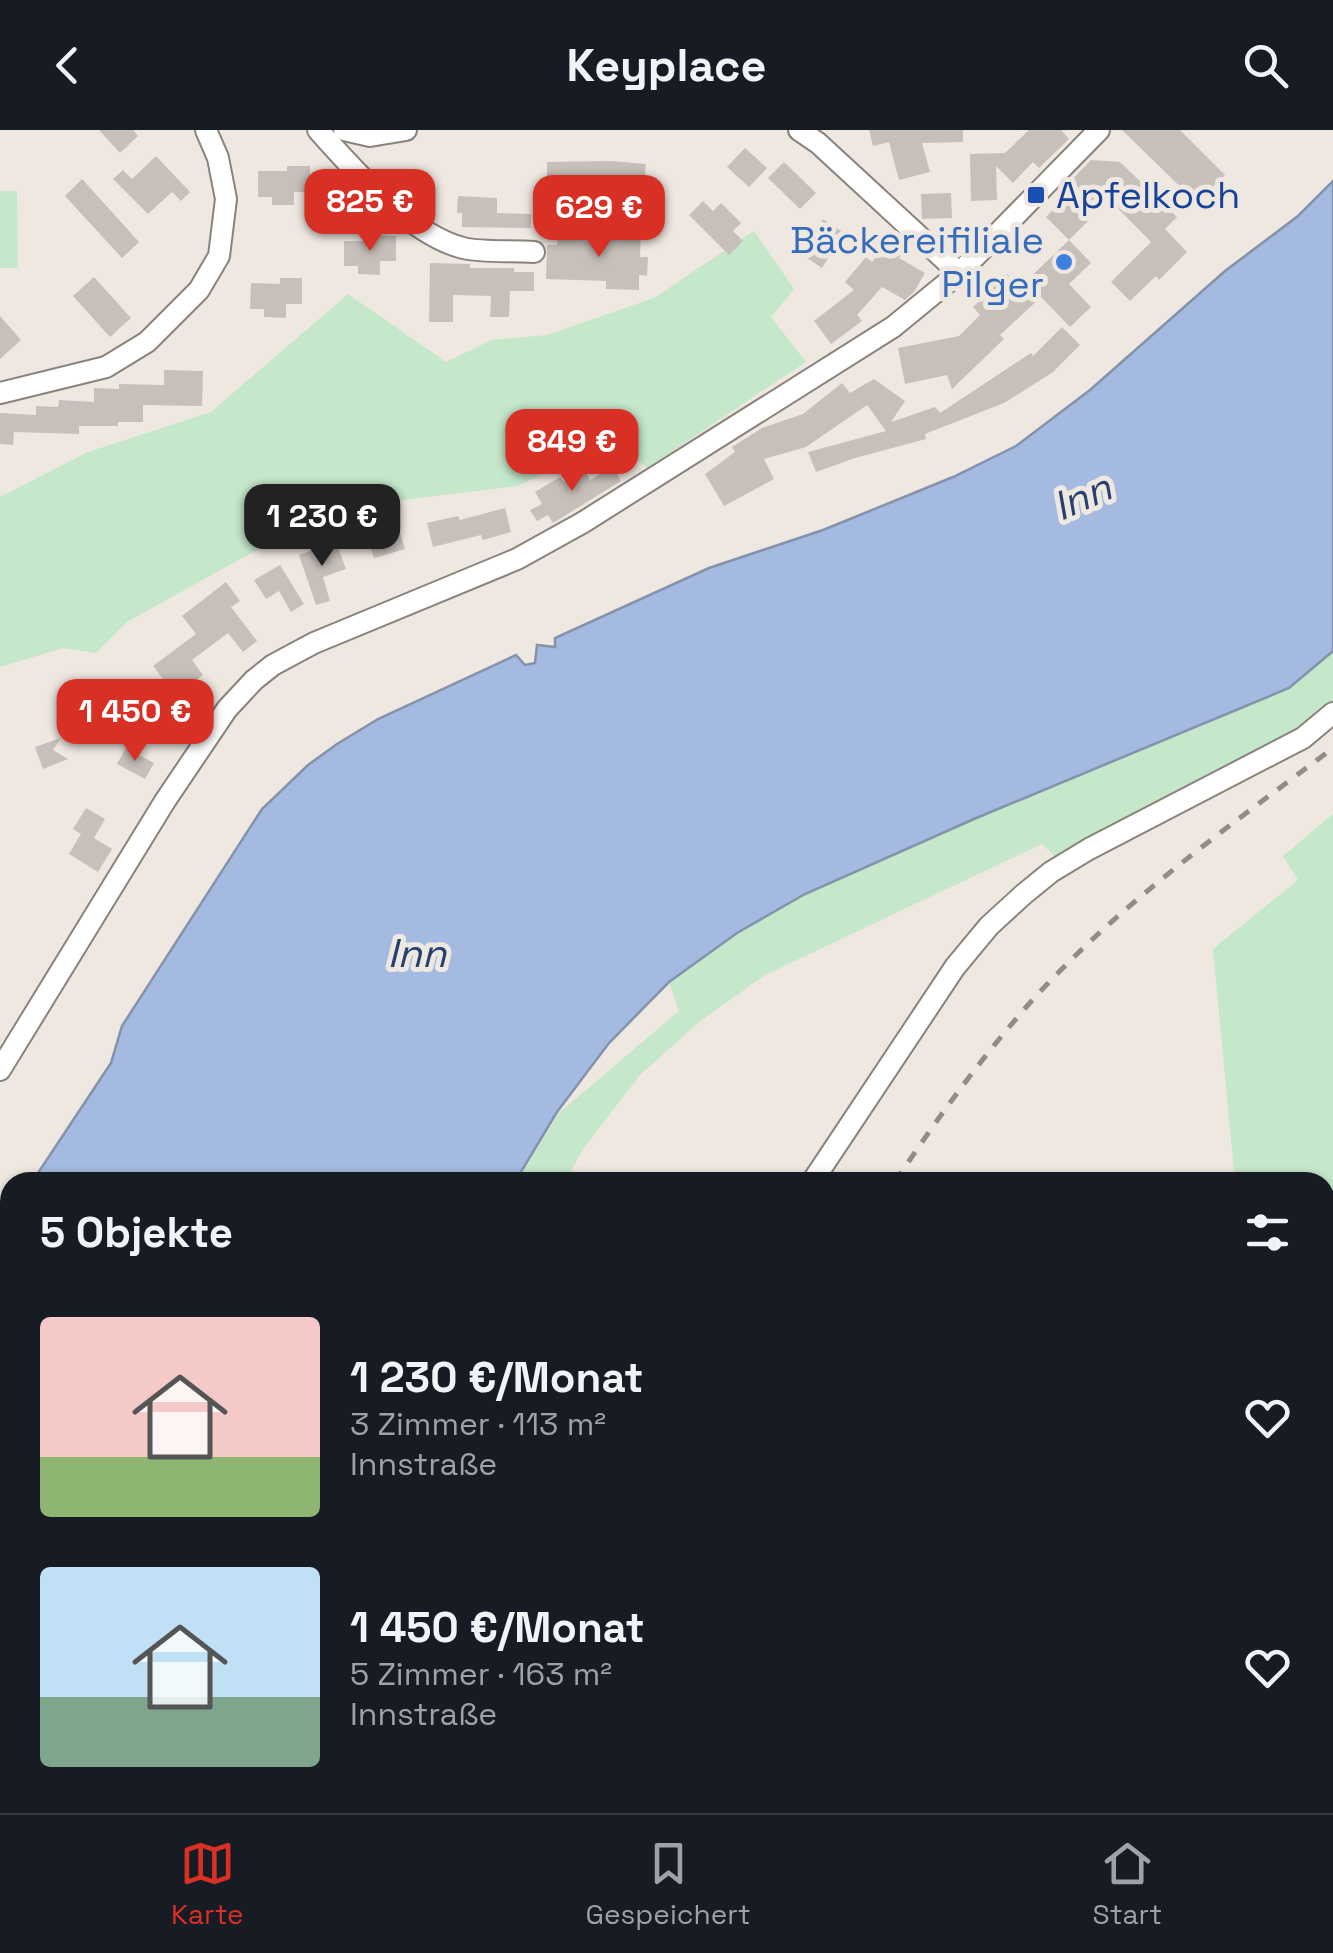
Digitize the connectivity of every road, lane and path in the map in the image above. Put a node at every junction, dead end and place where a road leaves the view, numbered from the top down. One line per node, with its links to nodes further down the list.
1 (206, 130): 9 (street)
2 (318, 130): 7 (street)
3 (344, 130): 4 (street)
4 (406, 130)
5 (799, 130): 8 (street)
6 (1099, 130): 8 (street)
7 (534, 252)
8 (959, 273): 11 (street)
9 (0, 393)
10 (1333, 713): 13 (street)
11 (9, 1038): 12 (street)
12 (0, 1070)
13 (819, 1172)

